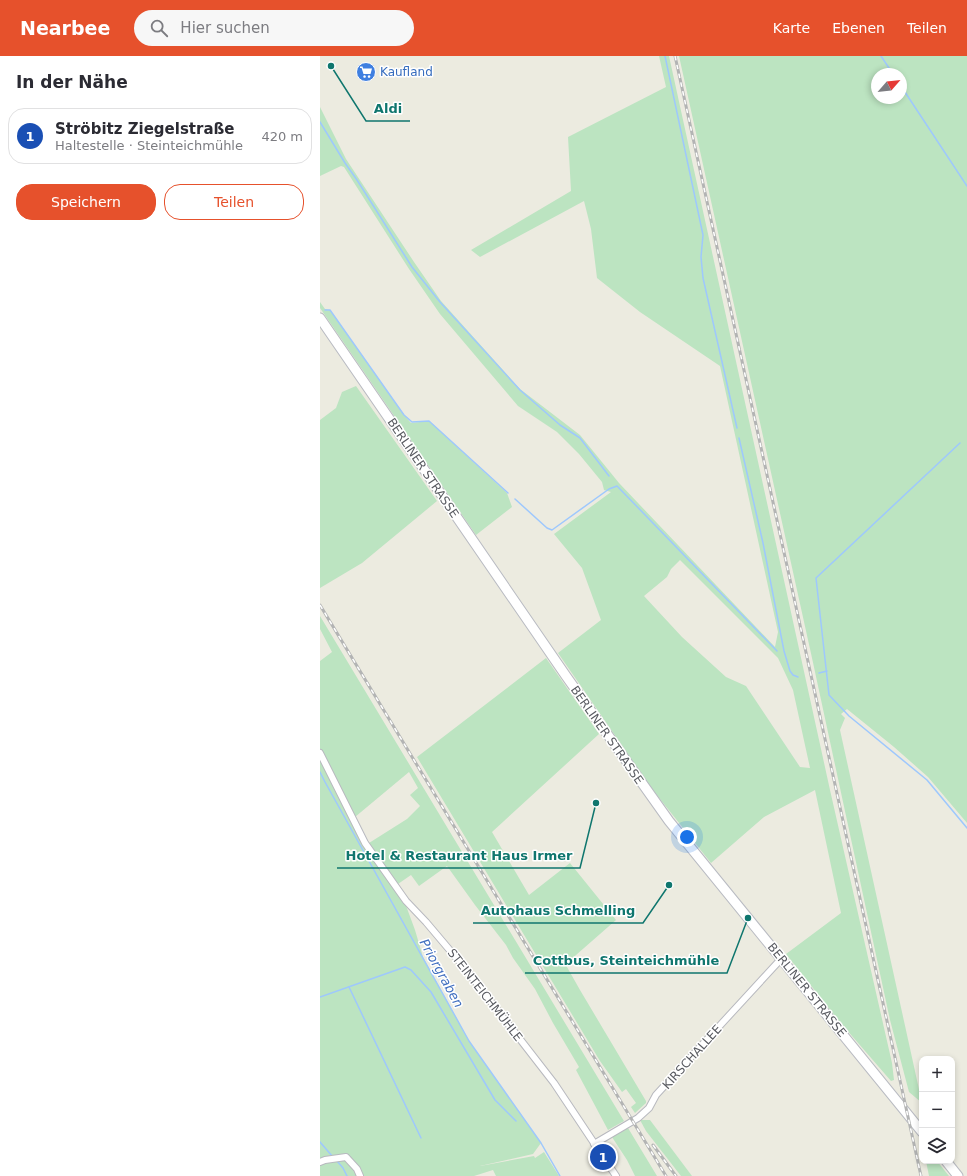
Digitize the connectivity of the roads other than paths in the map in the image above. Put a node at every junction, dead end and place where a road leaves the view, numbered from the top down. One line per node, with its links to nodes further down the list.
1 (320, 318): 3 (main road, BERLINER STRASSE)
2 (320, 753): 5 (street, STEINTEICHMÜHLE)
3 (781, 959): 4 (main road, BERLINER STRASSE); 5 (street, KIRSCHALLEE)
4 (919, 1128)
5 (594, 1144): 9 (street, STEINTEICHMÜHLE)
6 (320, 1162): 8 (street)
7 (948, 1164): 10 (main road)
8 (360, 1176)
9 (616, 1176)
10 (958, 1176)

